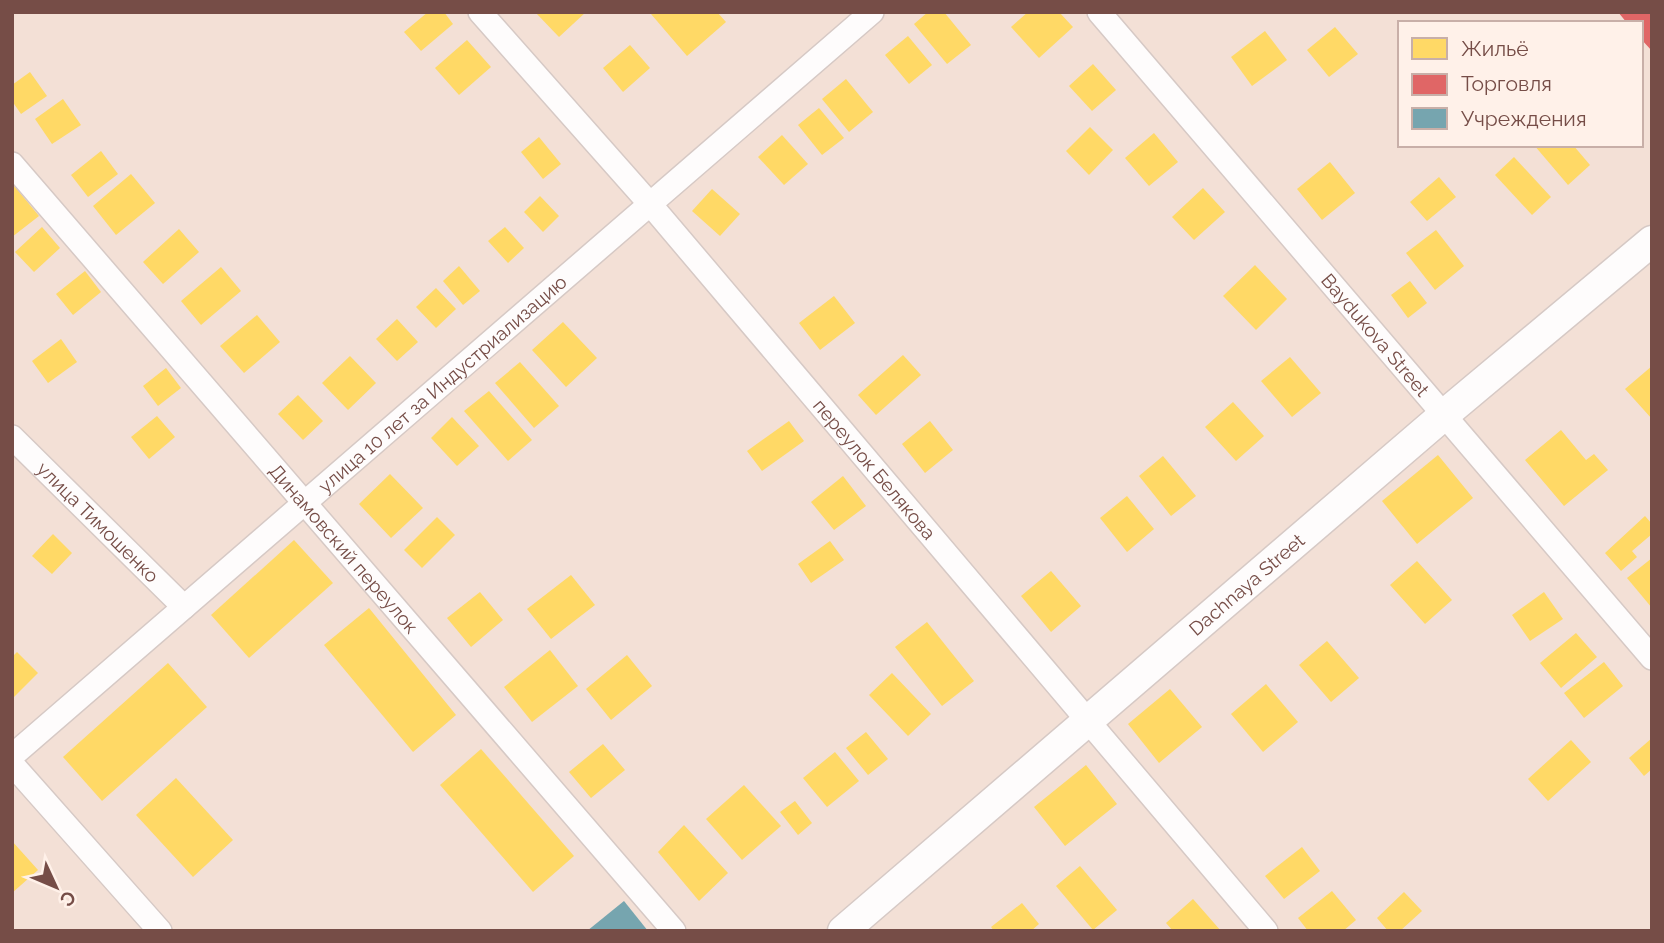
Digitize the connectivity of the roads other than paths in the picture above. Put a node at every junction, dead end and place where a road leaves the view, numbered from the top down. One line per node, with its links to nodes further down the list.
1 (480, 12): 5 (street, переулок Белякова)
2 (872, 12): 5 (street, улица 10 лет за Индустриализацию)
3 (1099, 12): 7 (street, Baydukova Street)
4 (12, 164): 9 (street, Динамовский переулок)
5 (650, 204): 9 (street, улица 10 лет за Индустриализацию); 12 (street, переулок Белякова)
6 (1652, 241): 7 (street, Dachnaya Street)
7 (1445, 414): 11 (street, Baydukova Street); 12 (street, Dachnaya Street)
8 (12, 437): 10 (street, улица Тимошенко)
9 (304, 504): 10 (street, улица 10 лет за Индустриализацию); 16 (street, Динамовский переулок)
10 (184, 607): 13 (street, улица 10 лет за Индустриализацию)
11 (1652, 658)
12 (1087, 720): 17 (street, Dachnaya Street); 18 (street, переулок Белякова)
13 (12, 756)
14 (12, 764): 15 (street)
15 (160, 931)
16 (674, 931)
17 (843, 931)
18 (1266, 931)

